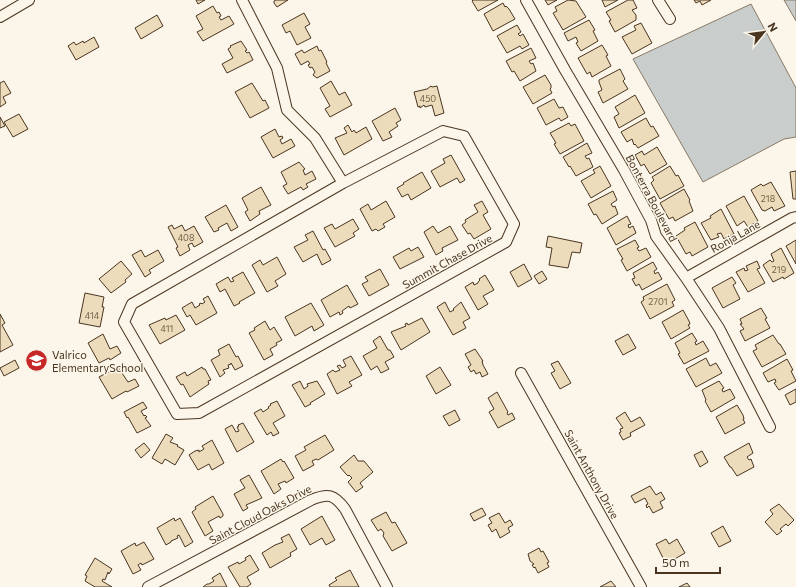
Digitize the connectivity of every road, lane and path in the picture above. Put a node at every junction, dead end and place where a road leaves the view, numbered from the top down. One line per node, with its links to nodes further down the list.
1 (30, 0): 5 (street)
2 (242, 0): 7 (street)
3 (526, 0): 9 (street, Bonterra Boulevard)
4 (658, 0): 6 (street)
5 (0, 17)
6 (670, 19)
7 (343, 183): 7 (street, Summit Chase Drive)
8 (796, 217): 9 (street, Ronja Lane)
9 (686, 278): 11 (street, Bonterra Boulevard)
10 (521, 373): 14 (street, Saint Anthony Drive)
11 (770, 427)
12 (148, 587): 13 (street, Saint Cloud Oaks Drive)
13 (387, 587)
14 (641, 587)

